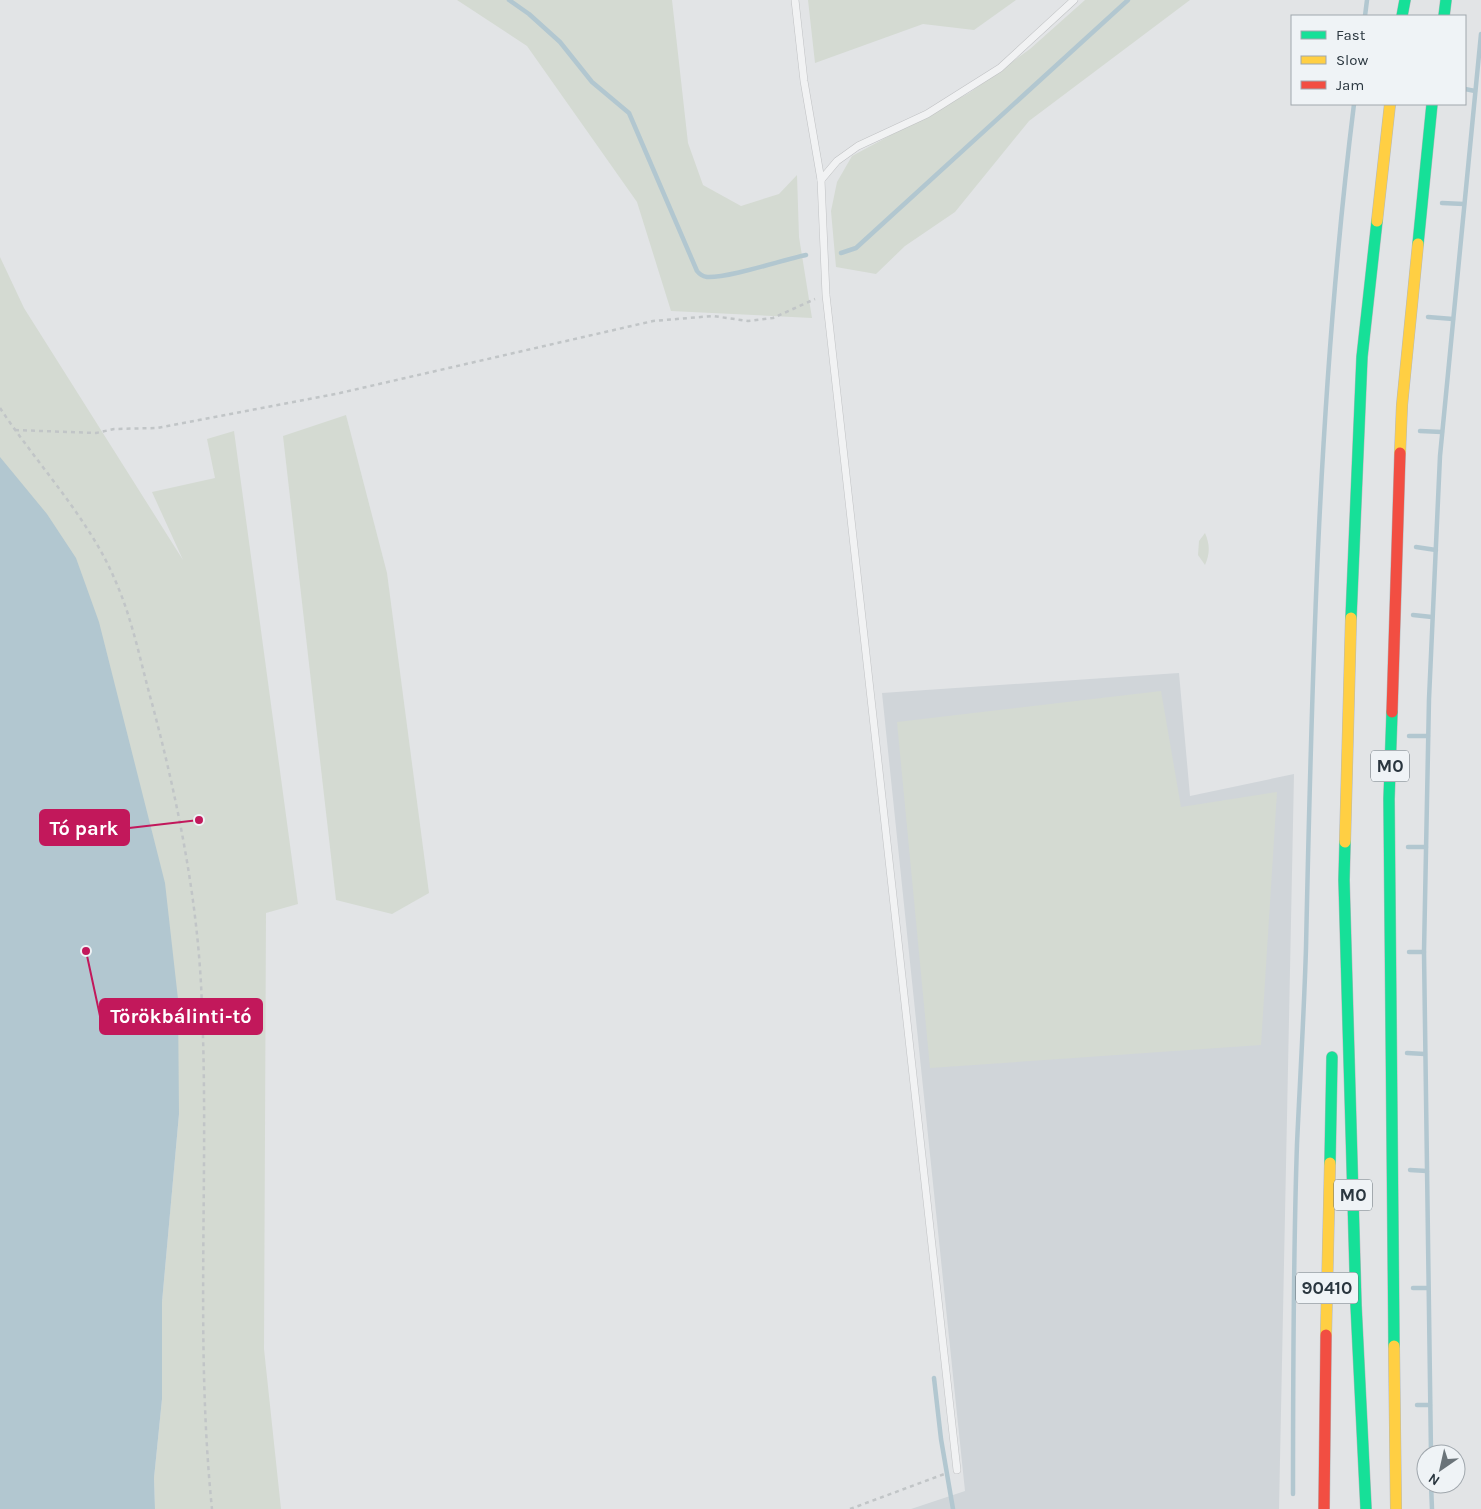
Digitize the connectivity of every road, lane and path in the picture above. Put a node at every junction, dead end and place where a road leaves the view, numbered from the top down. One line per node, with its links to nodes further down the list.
1 (795, 0): 9 (lane)
2 (1074, 0): 9 (lane)
3 (1405, 0): 5 (highway)
4 (1446, 0): 6 (highway)
5 (1402, 15)
6 (1444, 15)
7 (1390, 105): 13 (highway, M0)
8 (1432, 105): 24 (highway, M0)
9 (821, 180): 10 (lane)
10 (826, 295): 12 (path); 16 (lane)
11 (0, 408): 12 (path)
12 (14, 430): 19 (path)
13 (1344, 880): 14 (highway); 23 (highway, M0)
14 (1334, 963)
15 (1333, 1042): 18 (highway, 90410)
16 (957, 1470)
17 (944, 1474): 20 (path)
18 (1324, 1494): 21 (highway); 22 (highway, 90410)
19 (212, 1509)
20 (850, 1509)
21 (1316, 1509)
22 (1324, 1509)
23 (1366, 1509)
24 (1396, 1509)

